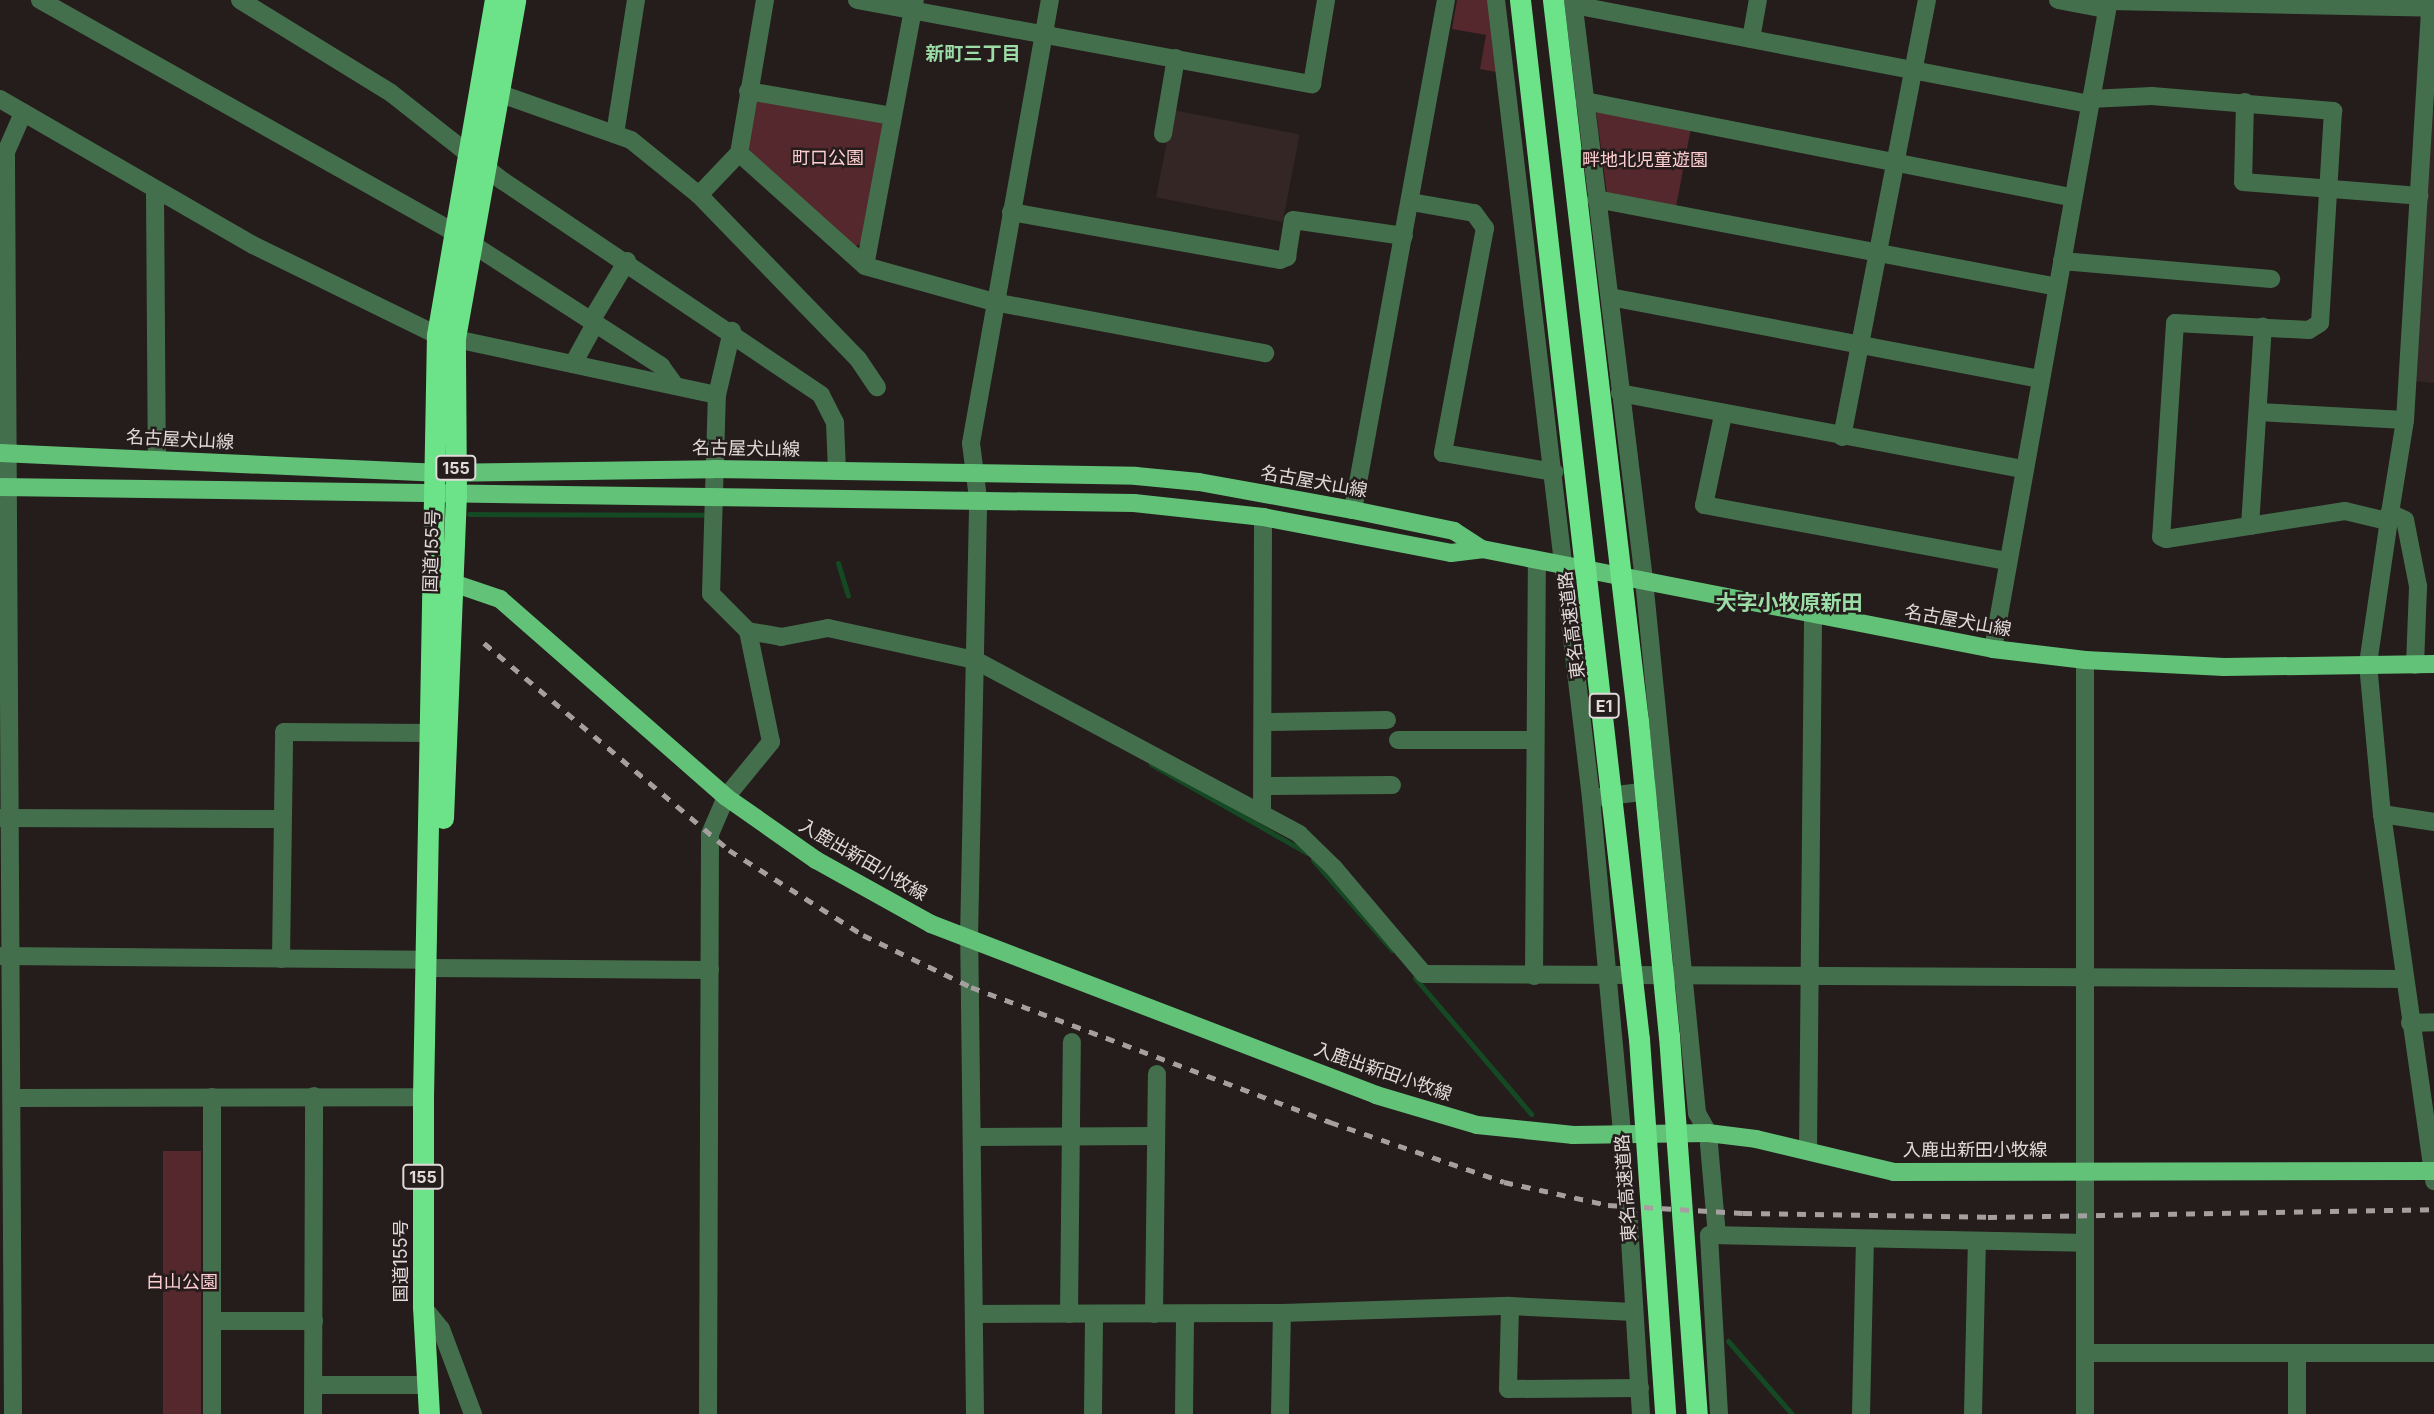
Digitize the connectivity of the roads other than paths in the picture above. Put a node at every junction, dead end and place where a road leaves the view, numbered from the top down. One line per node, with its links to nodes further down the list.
1 (40, 0): 47 (street)
2 (240, 0): 36 (street)
3 (495, 0): 36 (highway, 国道155号 / 155)
4 (515, 0): 26 (highway, 国道155号 / 155)
5 (636, 0): 33 (street)
6 (765, 0): 25 (street)
7 (857, 0): 19 (street)
8 (1050, 0): 21 (street)
9 (1326, 0): 23 (street)
10 (1446, 0): 44 (street)
11 (1496, 0): 79 (street)
12 (1520, 0): 179 (highway, 東名高速道路 / E1)
13 (1758, 0): 22 (street)
14 (1927, 0): 24 (street)
15 (2058, 0): 18 (street)
16 (1566, 2): 22 (street); 28 (street); 180 (highway, E1)
17 (2292, 2): 18 (street); 20 (street)
18 (2108, 3): 29 (street)
19 (914, 5): 21 (street); 32 (street)
20 (2432, 6): 41 (street)
21 (1044, 33): 23 (street); 45 (street)
22 (1751, 39): 24 (street)
23 (1176, 58): 34 (street)
24 (1914, 70): 29 (street); 37 (street)
25 (748, 91): 32 (street); 35 (street)
26 (498, 93): 33 (street); 36 (highway, 国道155号 / 155)
27 (0, 99): 31 (street)
28 (1585, 101): 37 (street); 43 (street)
29 (2089, 101): 30 (street); 42 (street)
30 (2245, 102): 38 (street); 38 (street)
31 (23, 113): 39 (street); 53 (street)
32 (893, 116): 51 (street)
33 (615, 134): 40 (street)
34 (1163, 134)
35 (739, 153): 40 (street); 51 (street)
36 (477, 160): 47 (highway, 国道155号 / 155); 49 (street)
37 (1896, 160): 42 (street); 48 (street)
38 (2328, 188): 41 (street); 58 (street)
39 (155, 192): 60 (street); 74 (street)
40 (699, 195): 66 (street)
41 (2419, 196): 71 (street)
42 (2071, 197): 50 (street)
43 (1596, 199): 48 (street); 55 (street)
44 (1411, 202): 46 (street); 79 (street)
45 (1011, 212): 46 (street); 56 (street)
46 (1404, 236): 85 (street)
47 (463, 238): 57 (street); 60 (highway, 国道155号 / 155)
48 (1878, 252): 54 (street); 61 (street)
49 (627, 261): 57 (street); 59 (street)
50 (2062, 261): 52 (street); 54 (street)
51 (865, 266): 56 (street)
52 (2271, 279)
53 (3, 280): 73 (street)
54 (2056, 287): 64 (street)
55 (1610, 297): 61 (street); 67 (street)
56 (994, 302): 62 (street); 80 (street)
57 (593, 323): 63 (street); 65 (street)
58 (2263, 326): 69 (street); 88 (street)
59 (732, 331): 68 (street); 77 (street)
60 (446, 337): 63 (street); 78 (highway, 国道155号 / 155)
61 (1859, 346): 64 (street); 72 (street)
62 (1265, 353)
63 (573, 364): 65 (street)
64 (2039, 379): 76 (street)
65 (674, 385): 68 (street)
66 (877, 387)
67 (1620, 393): 70 (street); 93 (street)
68 (717, 394): 75 (street)
69 (2258, 412): 71 (street); 88 (street)
70 (1723, 415): 72 (street); 91 (street)
71 (2405, 420): 87 (street)
72 (1842, 437): 76 (street)
73 (3, 453): 74 (main road, 名古屋犬山線); 81 (street)
74 (157, 460): 78 (main road, 名古屋犬山線)
75 (713, 468): 77 (main road, 名古屋犬山線); 78 (main road, 名古屋犬山線); 82 (street)
76 (2023, 469): 91 (street)
77 (837, 471): 80 (main road, 名古屋犬山線)
78 (446, 472): 83 (highway, 国道155号 / 155)
79 (1554, 472): 92 (street)
80 (976, 473): 84 (street); 85 (main road, 名古屋犬山線)
81 (3, 487): 83 (main road, 名古屋犬山線); 115 (street)
82 (714, 496): 83 (main road, 名古屋犬山線); 84 (main road, 名古屋犬山線); 96 (street)
83 (445, 497): 94 (highway, 国道155号 / 155); 105 (highway, 国道155号 / 155)
84 (978, 498): 86 (main road, 名古屋犬山線); 98 (street)
85 (1353, 510): 89 (main road, 名古屋犬山線)
86 (1263, 517): 89 (main road, 名古屋犬山線); 104 (street)
87 (2388, 517): 88 (street); 100 (street); 101 (street)
88 (2250, 526)
89 (1482, 549): 90 (main road, 名古屋犬山線)
90 (1537, 560): 92 (main road, 名古屋犬山線); 107 (street)
91 (2006, 561): 97 (street)
92 (1564, 565): 93 (main road, 名古屋犬山線); 112 (street)
93 (1644, 580): 95 (main road, 名古屋犬山線); 110 (street)
94 (453, 583): 111 (main road, 入鹿出新田小牧線); 120 (highway, 国道155号 / 155)
95 (1813, 616): 97 (main road, 名古屋犬山線); 126 (street)
96 (748, 631): 98 (street); 111 (street)
97 (1993, 649): 99 (main road, 名古屋犬山線)
98 (975, 660): 113 (street); 118 (street)
99 (2085, 660): 100 (main road, 名古屋犬山線); 127 (street)
100 (2368, 664): 101 (main road, 名古屋犬山線); 114 (street)
101 (2415, 664): 102 (main road, 名古屋犬山線)
102 (2434, 664)
103 (1387, 720): 104 (street)
104 (1262, 722): 109 (street)
105 (432, 733): 116 (street); 120 (highway, 国道155号 / 155)
106 (1398, 740): 107 (street)
107 (1534, 740): 124 (street)
108 (1392, 785): 109 (street)
109 (1263, 786): 113 (street)
110 (1665, 789): 112 (street); 125 (street)
111 (726, 797): 118 (main road, 入鹿出新田小牧線); 122 (street)
112 (1591, 798): 123 (street)
113 (1262, 814): 124 (street)
114 (2382, 814): 117 (street); 128 (street)
115 (4, 818): 116 (street); 119 (street)
116 (282, 819): 121 (street)
117 (2434, 822)
118 (970, 938): 137 (main road, 入鹿出新田小牧線); 140 (street)
119 (5, 956): 121 (street); 136 (street)
120 (426, 956): 121 (street); 122 (street); 135 (highway, 国道155号 / 155)
121 (281, 959)
122 (710, 970): 173 (street)
123 (1608, 975): 124 (street); 125 (street); 137 (street)
124 (1534, 976)
125 (1685, 976): 126 (street); 138 (street)
126 (1810, 977): 127 (street); 142 (street)
127 (2086, 979): 128 (street); 143 (street)
128 (2405, 979): 130 (street)
129 (2434, 1022): 130 (street)
130 (2410, 1023): 144 (street)
131 (1072, 1042): 141 (street)
132 (1157, 1074): 139 (street)
133 (314, 1096): 134 (street); 135 (street); 161 (street)
134 (212, 1097): 136 (street); 160 (street)
135 (423, 1097): 152 (highway, 国道155号 / 155)
136 (12, 1098): 150 (street)
137 (1622, 1132): 138 (main road, 入鹿出新田小牧線)
138 (1708, 1133): 142 (main road, 入鹿出新田小牧線); 146 (street)
139 (1156, 1136): 141 (street); 158 (street)
140 (973, 1137): 141 (street); 155 (street)
141 (1071, 1137): 156 (street)
142 (1808, 1151): 143 (main road, 入鹿出新田小牧線)
143 (2085, 1171): 144 (main road, 入鹿出新田小牧線); 149 (street)
144 (2433, 1174)
145 (1628, 1208): 153 (street)
146 (1717, 1235): 147 (street); 181 (street)
147 (1864, 1240): 148 (street); 182 (street)
148 (1977, 1242): 149 (street); 183 (street)
149 (2085, 1243): 162 (street)
150 (6, 1291): 168 (street)
151 (1510, 1306): 153 (street); 154 (street); 167 (street)
152 (423, 1307): 166 (highway, 国道155号 / 155); 172 (street)
153 (1634, 1312): 167 (street)
154 (1282, 1313): 159 (street); 177 (street)
155 (976, 1314): 156 (street); 174 (street)
156 (1069, 1314): 157 (street)
157 (1094, 1314): 158 (street); 175 (street)
158 (1154, 1314): 159 (street)
159 (1185, 1314): 176 (street)
160 (212, 1321): 161 (street); 169 (street)
161 (314, 1321): 165 (street)
162 (2085, 1353): 164 (street); 184 (street)
163 (2434, 1353): 164 (street)
164 (2297, 1355): 185 (street)
165 (314, 1384): 166 (street); 170 (street)
166 (426, 1385): 171 (highway, 国道155号 / 155)
167 (1640, 1388): 178 (street)
168 (13, 1414)
169 (212, 1414)
170 (313, 1414)
171 (429, 1414)
172 (473, 1414)
173 (708, 1414)
174 (975, 1414)
175 (1093, 1414)
176 (1184, 1414)
177 (1280, 1414)
178 (1641, 1414)
179 (1665, 1414)
180 (1697, 1414)
181 (1718, 1414)
182 (1861, 1414)
183 (1973, 1414)
184 (2085, 1414)
185 (2297, 1414)

